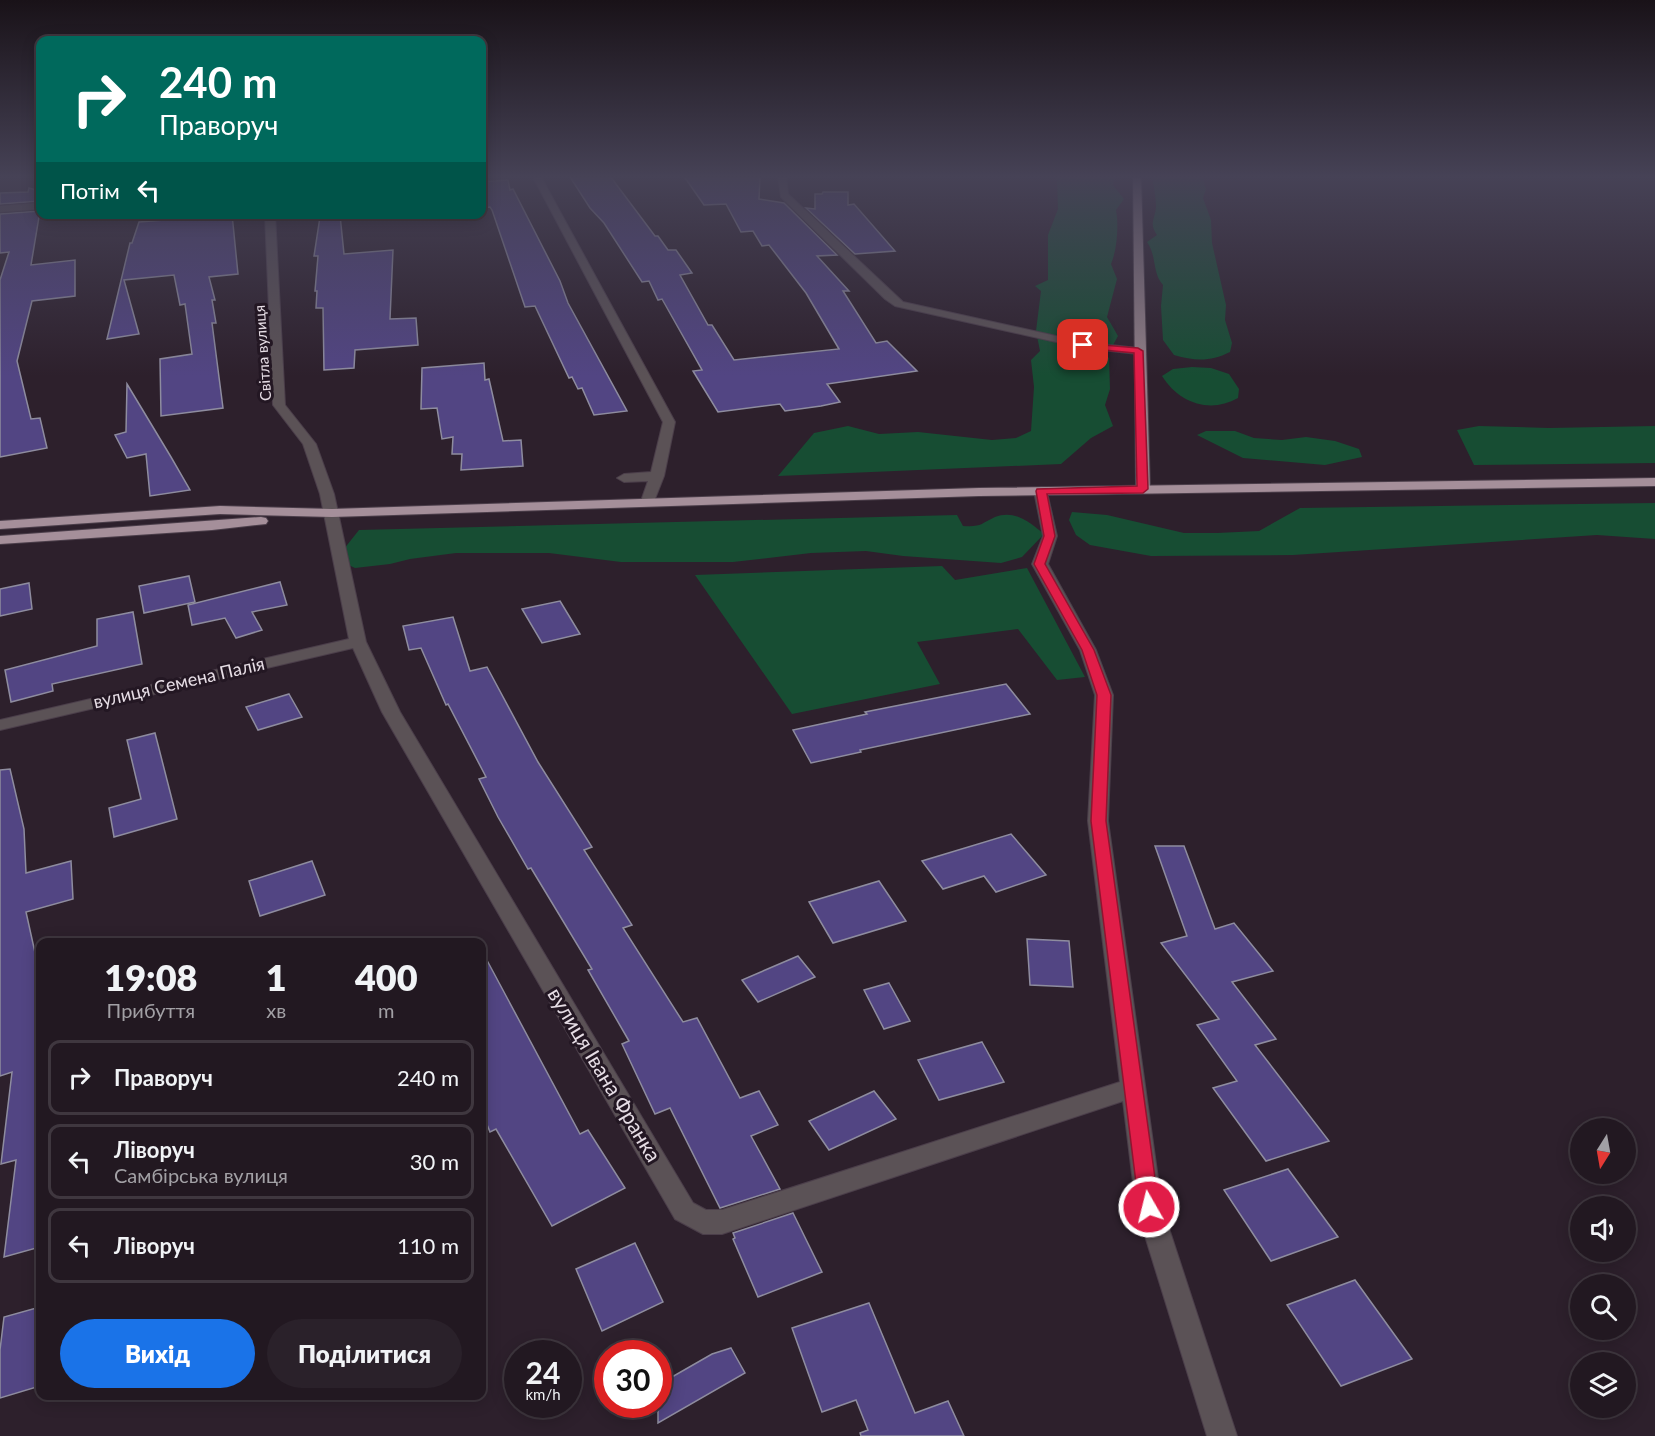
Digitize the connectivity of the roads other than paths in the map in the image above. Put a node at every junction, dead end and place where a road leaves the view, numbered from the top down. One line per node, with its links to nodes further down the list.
1 (271, 242): 12 (street, Світла вулиця)
2 (572, 242): 6 (street)
3 (832, 242): 5 (street)
4 (1137, 242): 5 (main road)
5 (1138, 351): 9 (main road)
6 (657, 476): 7 (street); 11 (street)
7 (624, 478)
8 (1655, 482): 9 (highway)
9 (1143, 489): 10 (highway)
10 (1041, 491): 11 (highway); 17 (street)
11 (648, 501): 12 (highway)
12 (332, 513): 13 (highway); 14 (highway); 15 (street, вулиця Івана Франка)
13 (0, 525)
14 (0, 540)
15 (358, 642): 16 (street, вулиця Семена Палія); 17 (street, вулиця Івана Франка)
16 (0, 725)
17 (1132, 1088): 18 (street)
18 (1222, 1436)

